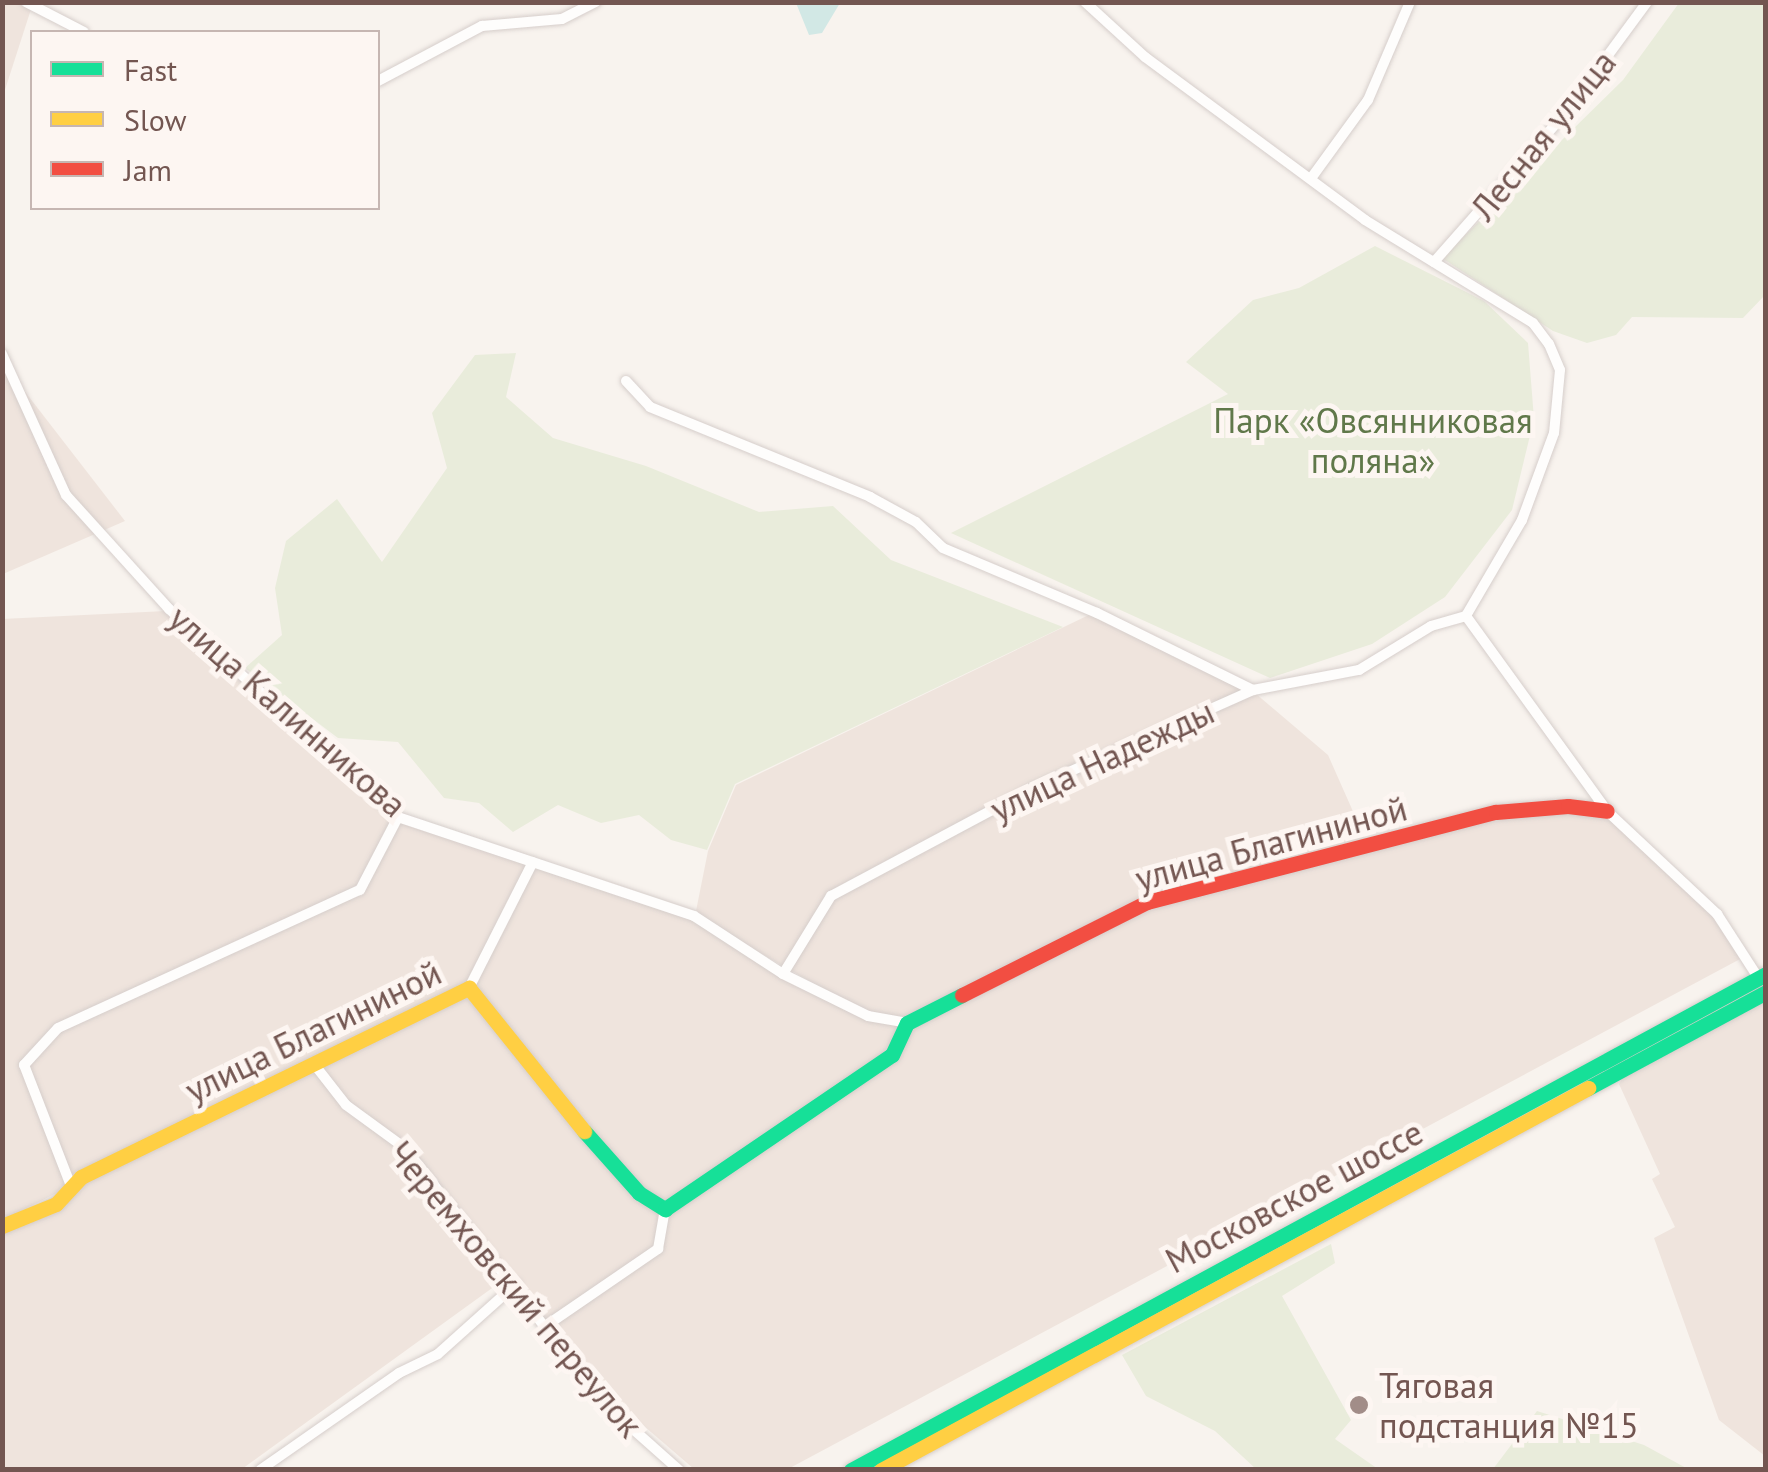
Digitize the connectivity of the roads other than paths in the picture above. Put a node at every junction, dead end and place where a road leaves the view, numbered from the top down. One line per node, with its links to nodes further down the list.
1 (26, 2): 6 (street)
2 (596, 2): 7 (street)
3 (1085, 2): 8 (street)
4 (1410, 2): 8 (street)
5 (1646, 2): 9 (street, Лесная улица)
6 (80, 30)
7 (380, 80)
8 (1312, 177): 9 (street)
9 (1434, 262): 12 (street)
10 (2, 354): 15 (street, улица Калинникова)
11 (626, 381): 13 (street)
12 (1466, 616): 13 (street, улица Надежды); 14 (street)
13 (1253, 690): 17 (street, улица Надежды)
14 (1607, 811): 18 (street); 20 (main road, улица Благининой)
15 (398, 817): 16 (street, улица Калинникова); 22 (street)
16 (533, 862): 17 (street, улица Калинникова); 19 (street)
17 (783, 974): 20 (street, улица Калинникова)
18 (1764, 983): 29 (main road, Московское шоссе); 30 (main road, Московское шоссе)
19 (469, 988): 21 (main road, улица Благининой); 23 (main road, улица Благининой)
20 (908, 1024): 23 (main road, улица Благининой)
21 (314, 1064): 22 (main road, улица Благининой); 25 (street, Черемховский переулок)
22 (71, 1186): 24 (main road, улица Благининой)
23 (665, 1209): 26 (street)
24 (2, 1226)
25 (516, 1284): 26 (street, Черемховский переулок); 27 (street)
26 (547, 1325): 28 (street, Черемховский переулок)
27 (260, 1470)
28 (679, 1470)
29 (851, 1470)
30 (881, 1470)

